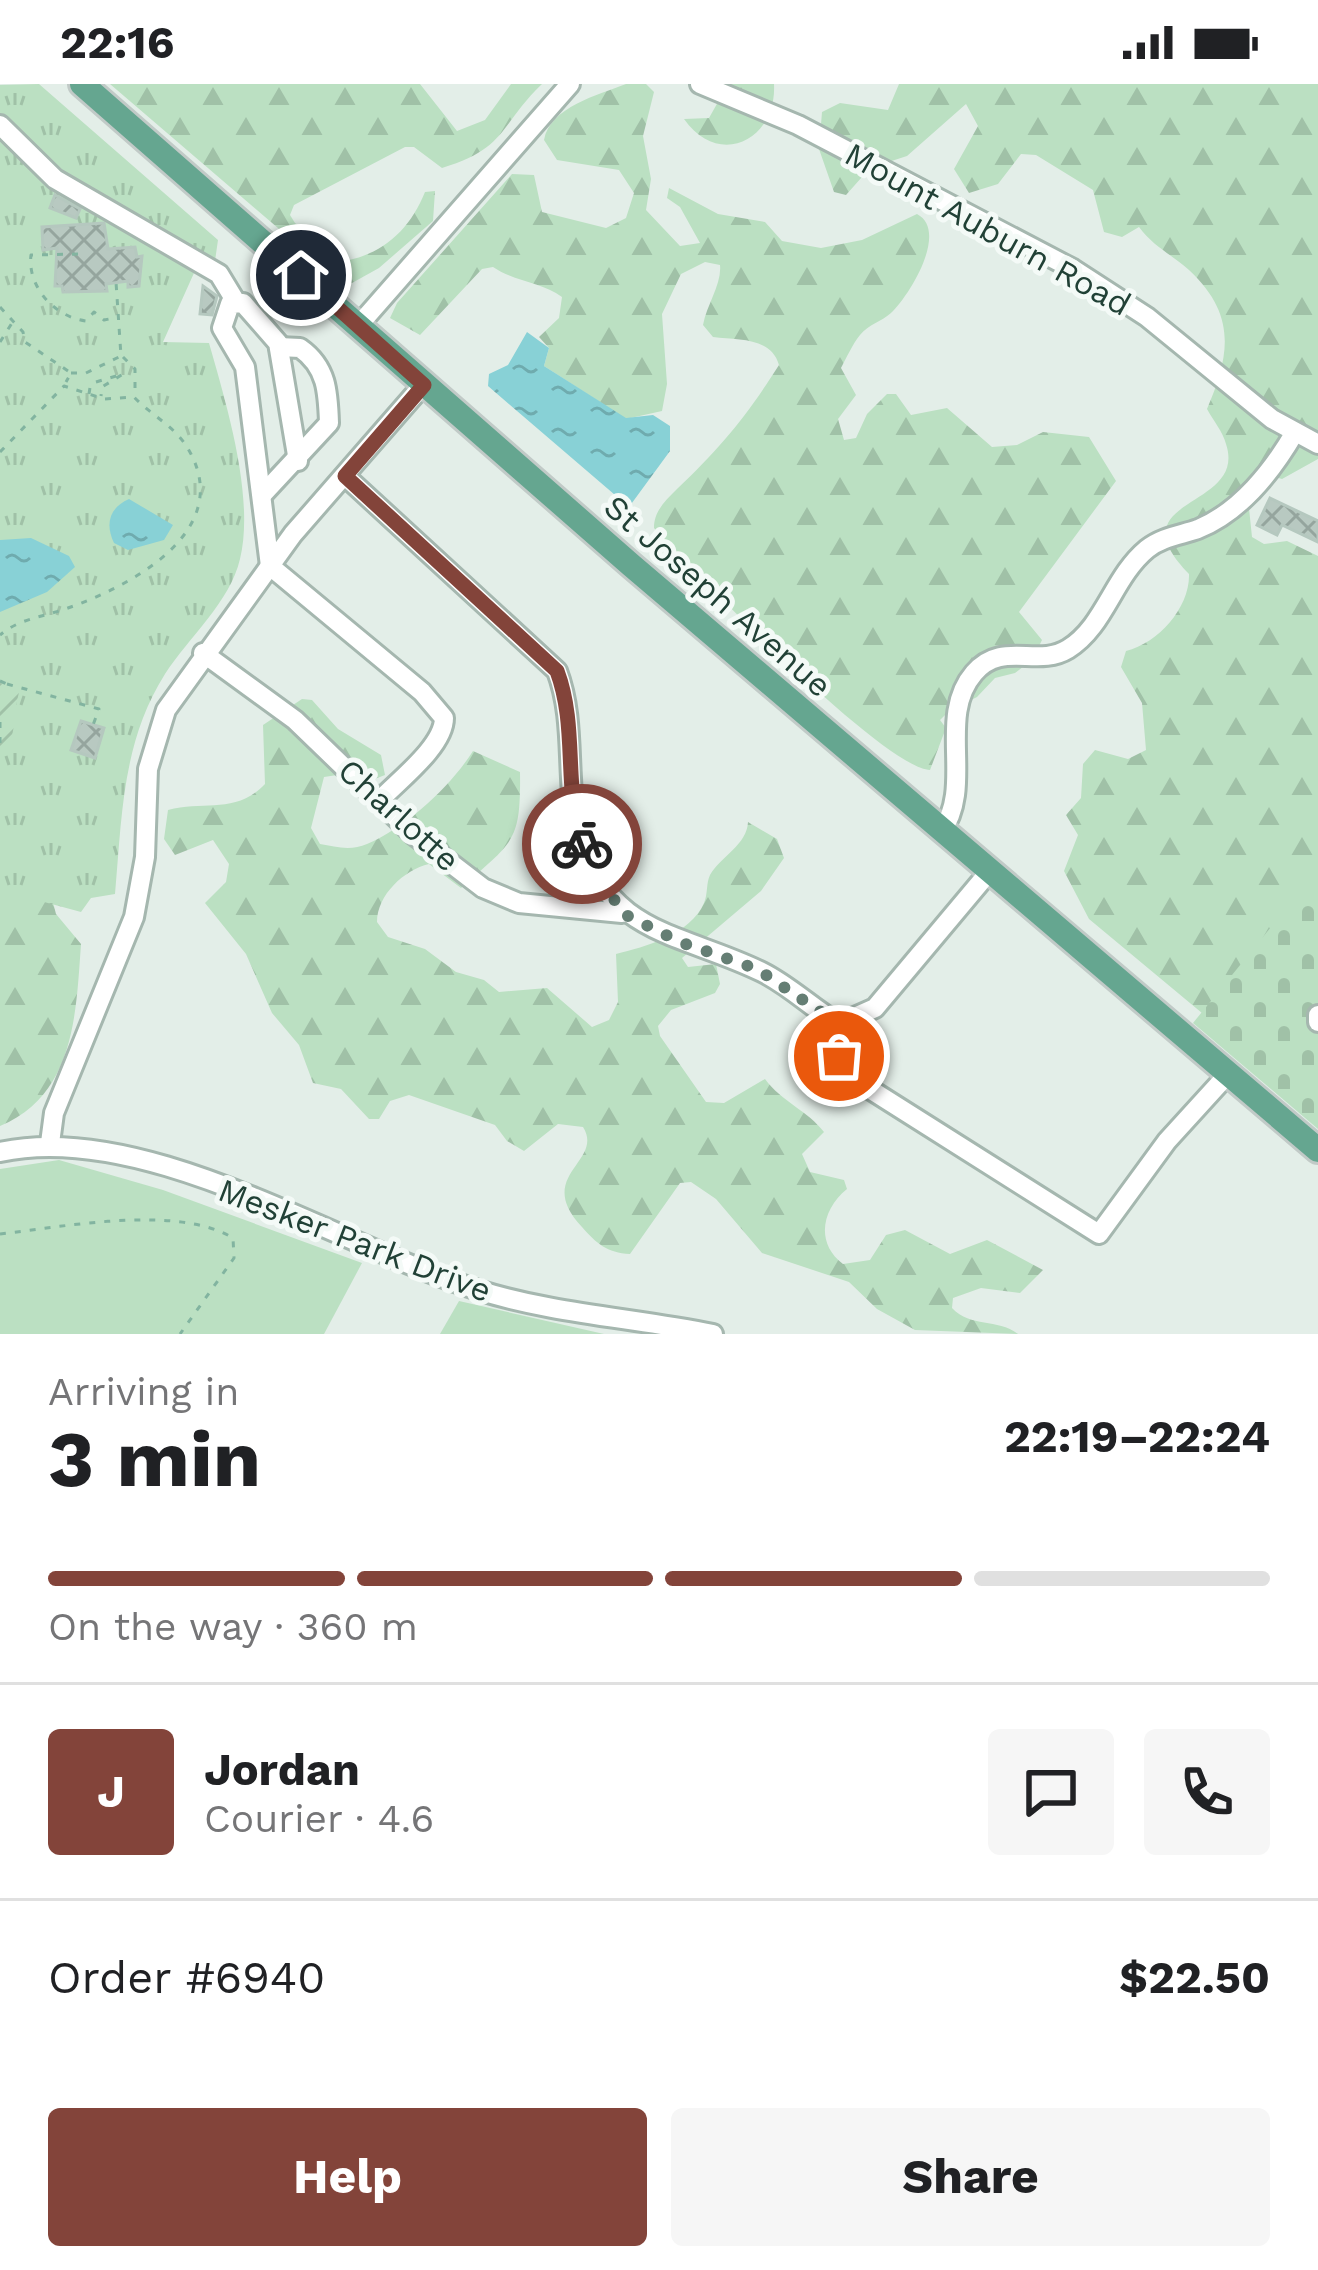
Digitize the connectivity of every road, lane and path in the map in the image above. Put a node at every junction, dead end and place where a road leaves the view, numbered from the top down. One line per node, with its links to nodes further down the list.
1 (82, 84): 11 (main road, St Joseph Avenue)
2 (570, 84): 11 (street)
3 (700, 84): 22 (street, Mount Auburn Road)
4 (0, 124): 7 (street)
5 (78, 254): 9 (path)
6 (116, 282): 9 (path)
7 (236, 302): 13 (street); 27 (street)
8 (0, 307): 10 (path)
9 (119, 316): 14 (path)
10 (13, 320): 12 (path); 15 (path)
11 (358, 326): 18 (main road, St Joseph Avenue)
12 (0, 341)
13 (279, 346): 25 (street); 25 (street)
14 (122, 356): 16 (path); 21 (path)
15 (71, 373): 16 (path); 19 (path)
16 (86, 373): 17 (path)
17 (93, 381): 20 (path); 20 (path)
18 (424, 385): 26 (street); 37 (main road, St Joseph Avenue)
19 (64, 386): 20 (path); 24 (path)
20 (95, 397): 21 (path)
21 (134, 397): 29 (path)
22 (1295, 432): 23 (street, Mount Auburn Road); 37 (street)
23 (1318, 444)
24 (0, 452)
25 (298, 460): 27 (street)
26 (345, 476): 28 (street); 39 (street)
27 (264, 493): 28 (street)
28 (270, 566): 30 (street); 36 (street)
29 (0, 635)
30 (203, 653): 36 (street, Charlotte); 42 (street)
31 (0, 681): 32 (path)
32 (5, 686): 34 (path)
33 (0, 722): 35 (path)
34 (93, 724)
35 (0, 745)
36 (380, 800): 39 (street, Charlotte)
37 (941, 832): 38 (main road, St Joseph Avenue)
38 (988, 872): 40 (street); 41 (main road, St Joseph Avenue)
39 (622, 913): 40 (street)
40 (839, 1024): 41 (street)
41 (1228, 1074): 43 (main road, St Joseph Avenue)
42 (50, 1142): 44 (street, Mesker Park Drive); 47 (street, Mesker Park Drive)
43 (1318, 1150)
44 (0, 1152)
45 (0, 1234): 46 (path)
46 (180, 1334)
47 (713, 1334)

